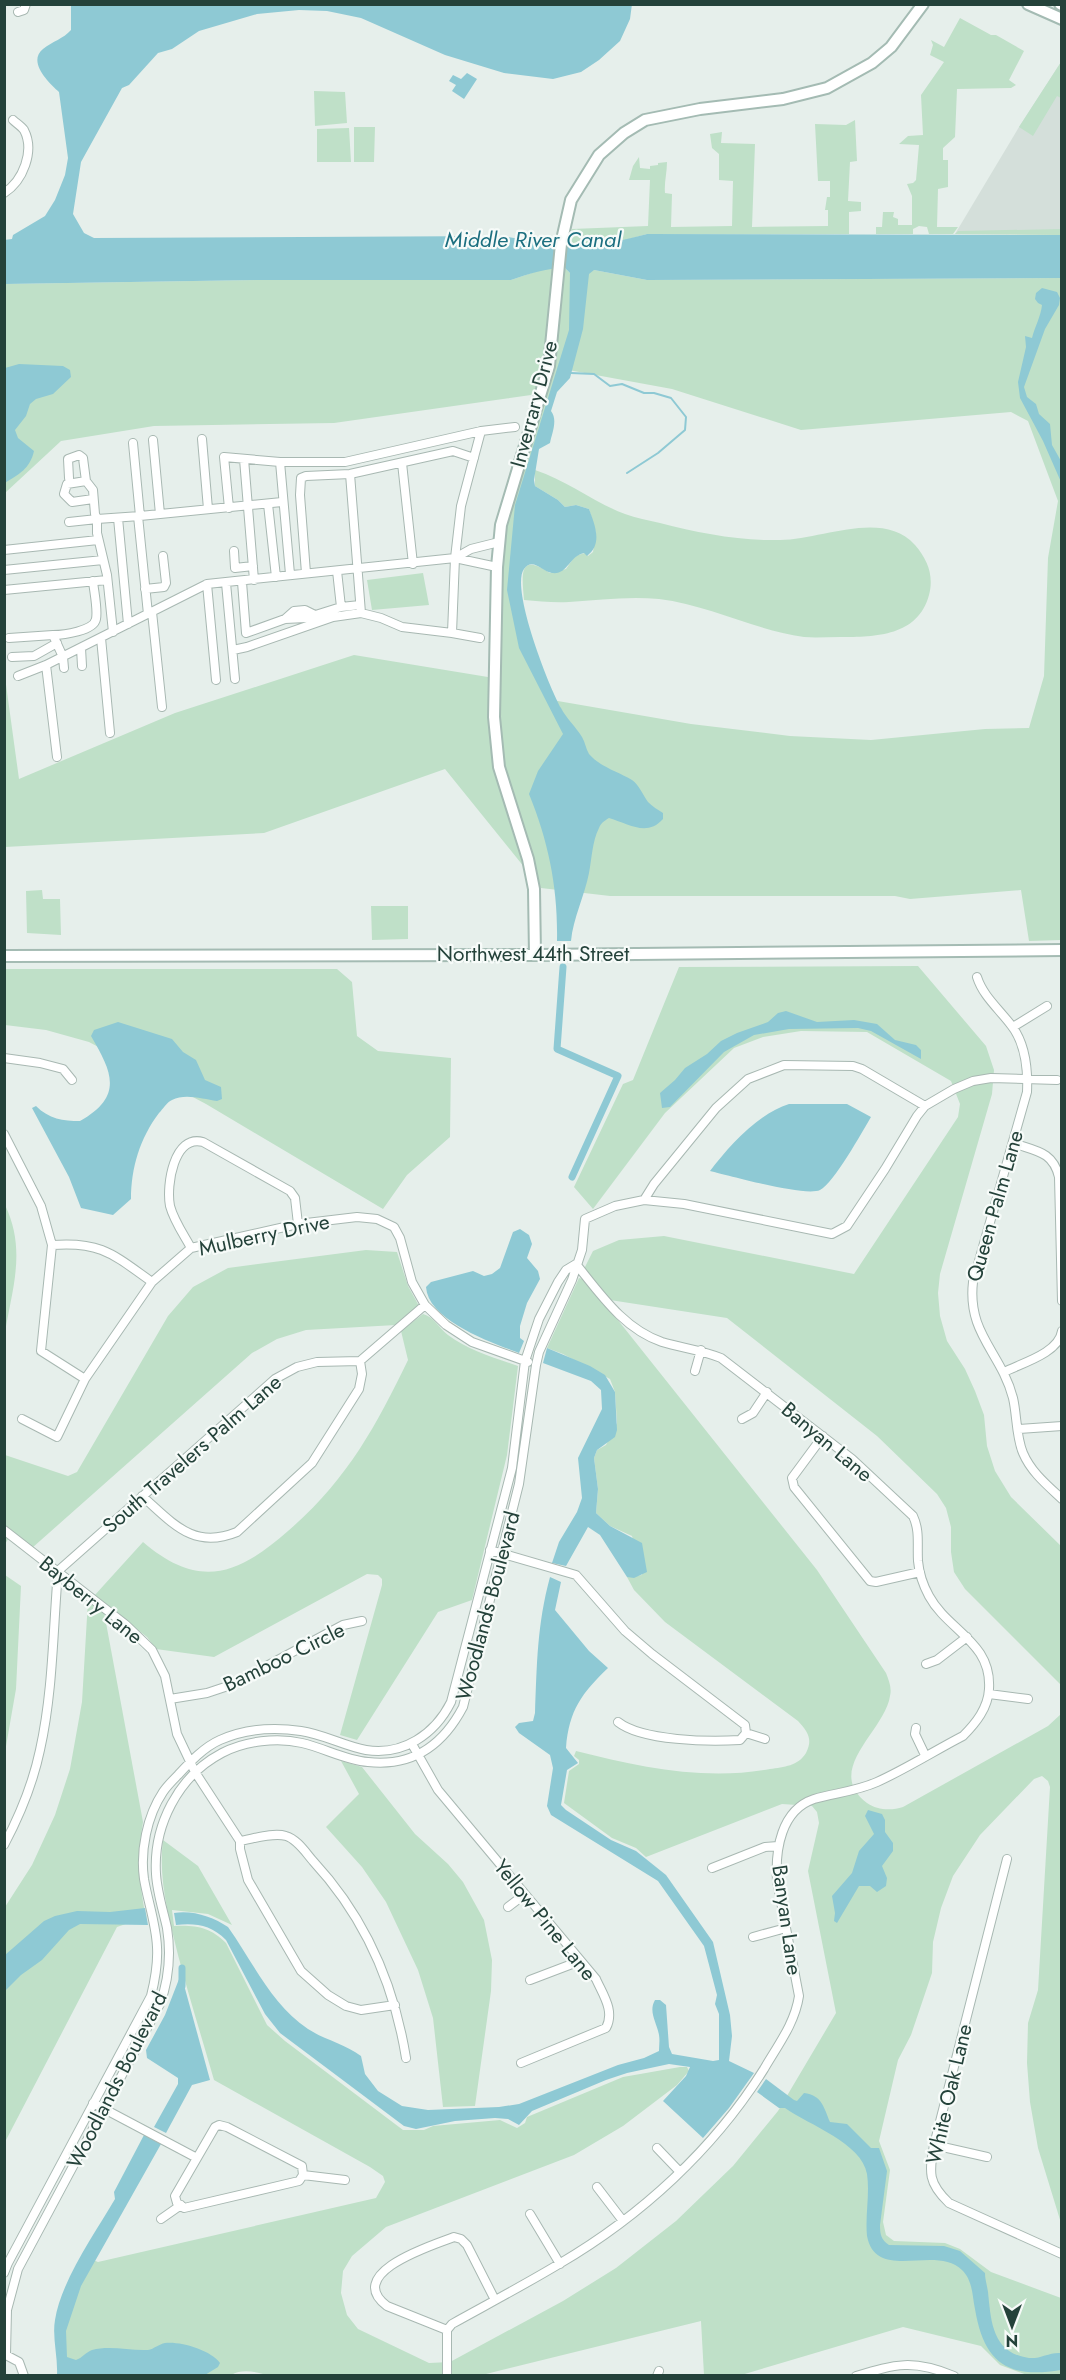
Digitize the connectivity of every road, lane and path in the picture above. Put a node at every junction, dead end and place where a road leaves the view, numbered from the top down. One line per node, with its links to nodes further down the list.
1 (26, 4): 4 (street)
2 (923, 4): 32 (street, Inverrary Drive)
3 (1028, 4): 5 (street)
4 (18, 12)
5 (1062, 19)
6 (13, 120): 7 (street)
7 (4, 193)
8 (515, 427): 9 (street, Inverrary Drive)
9 (481, 431): 13 (street); 15 (street, Inverrary Drive)
10 (202, 438): 25 (street)
11 (153, 440): 26 (street)
12 (133, 443): 27 (street)
13 (474, 458): 16 (street); 37 (street)
14 (244, 459): 15 (street); 23 (street); 24 (street)
15 (280, 462): 21 (street)
16 (402, 463): 17 (street); 40 (street)
17 (350, 474): 44 (street); 46 (street)
18 (69, 478): 19 (street)
19 (86, 481): 20 (street); 20 (street)
20 (93, 500): 29 (street)
21 (282, 502): 22 (street); 47 (street)
22 (268, 504): 23 (street); 48 (street)
23 (248, 506): 24 (street); 41 (street)
24 (229, 508): 25 (street)
25 (208, 510): 26 (street)
26 (160, 514): 27 (street)
27 (139, 516): 28 (street); 55 (street)
28 (118, 518): 29 (street); 60 (street)
29 (97, 519): 30 (street); 31 (street)
30 (69, 522)
31 (98, 540): 34 (street); 38 (street)
32 (499, 542): 33 (street); 42 (street, Inverrary Drive)
33 (471, 549): 37 (street); 39 (street)
34 (4, 550)
35 (234, 551): 41 (street)
36 (163, 556): 55 (street)
37 (455, 558): 39 (street); 40 (street); 63 (street)
38 (103, 560): 43 (street); 49 (street)
39 (472, 563): 42 (street)
40 (413, 564): 44 (street)
41 (253, 566): 50 (street)
42 (497, 567): 85 (street, Inverrary Drive)
43 (4, 570)
44 (358, 570): 45 (street); 58 (street)
45 (337, 571): 46 (street); 57 (street)
46 (306, 573): 47 (street)
47 (290, 574): 48 (street)
48 (276, 577): 50 (street)
49 (107, 580): 51 (street); 61 (street)
50 (254, 580): 52 (street)
51 (93, 581): 56 (street); 64 (street)
52 (242, 582): 53 (street); 62 (street)
53 (226, 583): 54 (street); 71 (street)
54 (207, 585): 59 (street); 79 (street)
55 (146, 589): 59 (street)
56 (4, 590)
57 (340, 607): 58 (street); 62 (street)
58 (360, 609): 63 (street); 69 (street)
59 (150, 613): 60 (street); 80 (street)
60 (128, 624): 61 (street)
61 (113, 632): 66 (street)
62 (246, 633): 69 (street)
63 (452, 633): 67 (street)
64 (53, 635): 65 (street); 68 (street)
65 (9, 638)
66 (101, 638): 70 (street); 81 (street)
67 (480, 639)
68 (57, 643): 72 (street); 73 (street)
69 (247, 647): 71 (street)
70 (81, 648): 73 (street); 75 (street)
71 (233, 650): 78 (street)
72 (12, 657)
73 (63, 657): 74 (street); 76 (street)
74 (46, 665): 77 (street); 82 (street)
75 (82, 666)
76 (64, 668)
77 (18, 676)
78 (235, 679)
79 (216, 680)
80 (162, 706)
81 (110, 733)
82 (57, 757)
83 (1062, 951): 85 (street, Northwest 44th Street)
84 (4, 956): 85 (street, Northwest 44th Street)
85 (535, 956)
86 (977, 977): 88 (street, Queen Palm Lane)
87 (1047, 1006): 88 (street)
88 (1013, 1027): 90 (street, Queen Palm Lane)
89 (4, 1058): 91 (street)
90 (1028, 1079): 92 (street); 93 (street); 95 (street, Queen Palm Lane)
91 (72, 1080)
92 (1057, 1080)
93 (926, 1106): 96 (street); 96 (street)
94 (4, 1134): 98 (street)
95 (1013, 1143): 102 (street); 110 (street, Queen Palm Lane)
96 (644, 1200): 100 (street, Woodlands Boulevard)
97 (298, 1224): 99 (street, Mulberry Drive); 99 (street); 103 (street, Mulberry Drive)
98 (52, 1245): 101 (street); 111 (street)
99 (191, 1248): 101 (street, Mulberry Drive)
100 (576, 1264): 105 (street, Banyan Lane); 107 (street, Woodlands Boulevard); 108 (street, Woodlands Boulevard)
101 (152, 1282): 111 (street, Mulberry Drive)
102 (1062, 1301)
103 (425, 1305): 106 (street); 107 (street, Mulberry Drive)
104 (1062, 1331): 110 (street)
105 (701, 1350): 109 (street); 112 (street, Banyan Lane)
106 (360, 1362): 118 (street, South Travelers Palm Lane); 118 (street)
107 (525, 1362): 108 (street, Mulberry Drive); 121 (street, Woodlands Boulevard)
108 (536, 1365): 122 (street, Woodlands Boulevard)
109 (696, 1371)
110 (1004, 1372): 116 (street, Queen Palm Lane)
111 (85, 1379): 113 (street, Mulberry Drive)
112 (767, 1392): 114 (street); 117 (street, Banyan Lane)
113 (22, 1419)
114 (742, 1419)
115 (1062, 1426): 116 (street)
116 (1019, 1429): 119 (street, Queen Palm Lane)
117 (823, 1436): 124 (street, Banyan Lane); 124 (street)
118 (142, 1496): 123 (street, South Travelers Palm Lane)
119 (1062, 1499)
120 (4, 1530): 123 (street, Bayberry Lane)
121 (490, 1550): 122 (street); 135 (street, Woodlands Boulevard)
122 (502, 1553): 133 (street); 137 (street, Woodlands Boulevard)
123 (58, 1571): 129 (street, Bayberry Lane); 141 (street)
124 (920, 1572): 126 (street, Banyan Lane)
125 (362, 1621): 129 (street, Bamboo Circle)
126 (967, 1637): 127 (street); 128 (street, Banyan Lane)
127 (926, 1664)
128 (989, 1694): 130 (street); 136 (street, Banyan Lane)
129 (170, 1699): 138 (street, Bayberry Lane)
130 (1028, 1699)
131 (618, 1722): 133 (street)
132 (916, 1728): 136 (street)
133 (746, 1733): 134 (street)
134 (765, 1739)
135 (412, 1744): 137 (street, Yellow Pine Lane); 138 (street, Woodlands Boulevard)
136 (925, 1755): 142 (street, Banyan Lane)
137 (418, 1756): 139 (street, Woodlands Boulevard); 145 (street, Yellow Pine Lane)
138 (190, 1761): 139 (street, Bayberry Lane); 154 (street, Woodlands Boulevard)
139 (195, 1772): 140 (street, Bayberry Lane); 155 (street, Woodlands Boulevard)
140 (240, 1841): 151 (street); 151 (street, Bayberry Lane)
141 (4, 1845)
142 (778, 1846): 144 (street); 147 (street, Banyan Lane)
143 (1007, 1859): 156 (street, White Oak Lane)
144 (712, 1868)
145 (525, 1894): 146 (street); 149 (street, Yellow Pine Lane)
146 (508, 1907)
147 (786, 1928): 148 (street); 160 (street, Banyan Lane)
148 (753, 1938)
149 (580, 1961): 150 (street); 153 (street, Yellow Pine Lane)
150 (530, 1980)
151 (395, 2005): 152 (street)
152 (406, 2058)
153 (521, 2063)
154 (93, 2103): 155 (street); 169 (street, Woodlands Boulevard)
155 (104, 2108): 158 (street); 171 (street, Woodlands Boulevard)
156 (934, 2145): 159 (street); 168 (street, White Oak Lane)
157 (657, 2148): 160 (street)
158 (195, 2157): 161 (street); 164 (street)
159 (987, 2157)
160 (680, 2172): 167 (street, Banyan Lane)
161 (303, 2175): 162 (street); 164 (street)
162 (345, 2180)
163 (597, 2187): 167 (street)
164 (181, 2205): 166 (street)
165 (530, 2214): 170 (street)
166 (161, 2219)
167 (623, 2221): 170 (street, Banyan Lane)
168 (1062, 2254)
169 (6, 2263): 171 (street); 172 (street, Woodlands Boulevard)
170 (560, 2264): 173 (street, Banyan Lane)
171 (18, 2269): 175 (street, Woodlands Boulevard)
172 (4, 2273)
173 (495, 2300): 174 (street, Banyan Lane); 174 (street)
174 (447, 2330): 178 (street)
175 (5, 2354): 177 (street)
176 (943, 2373): 179 (street); 180 (street)
177 (24, 2376)
178 (447, 2376)
179 (856, 2376)
180 (954, 2376)

